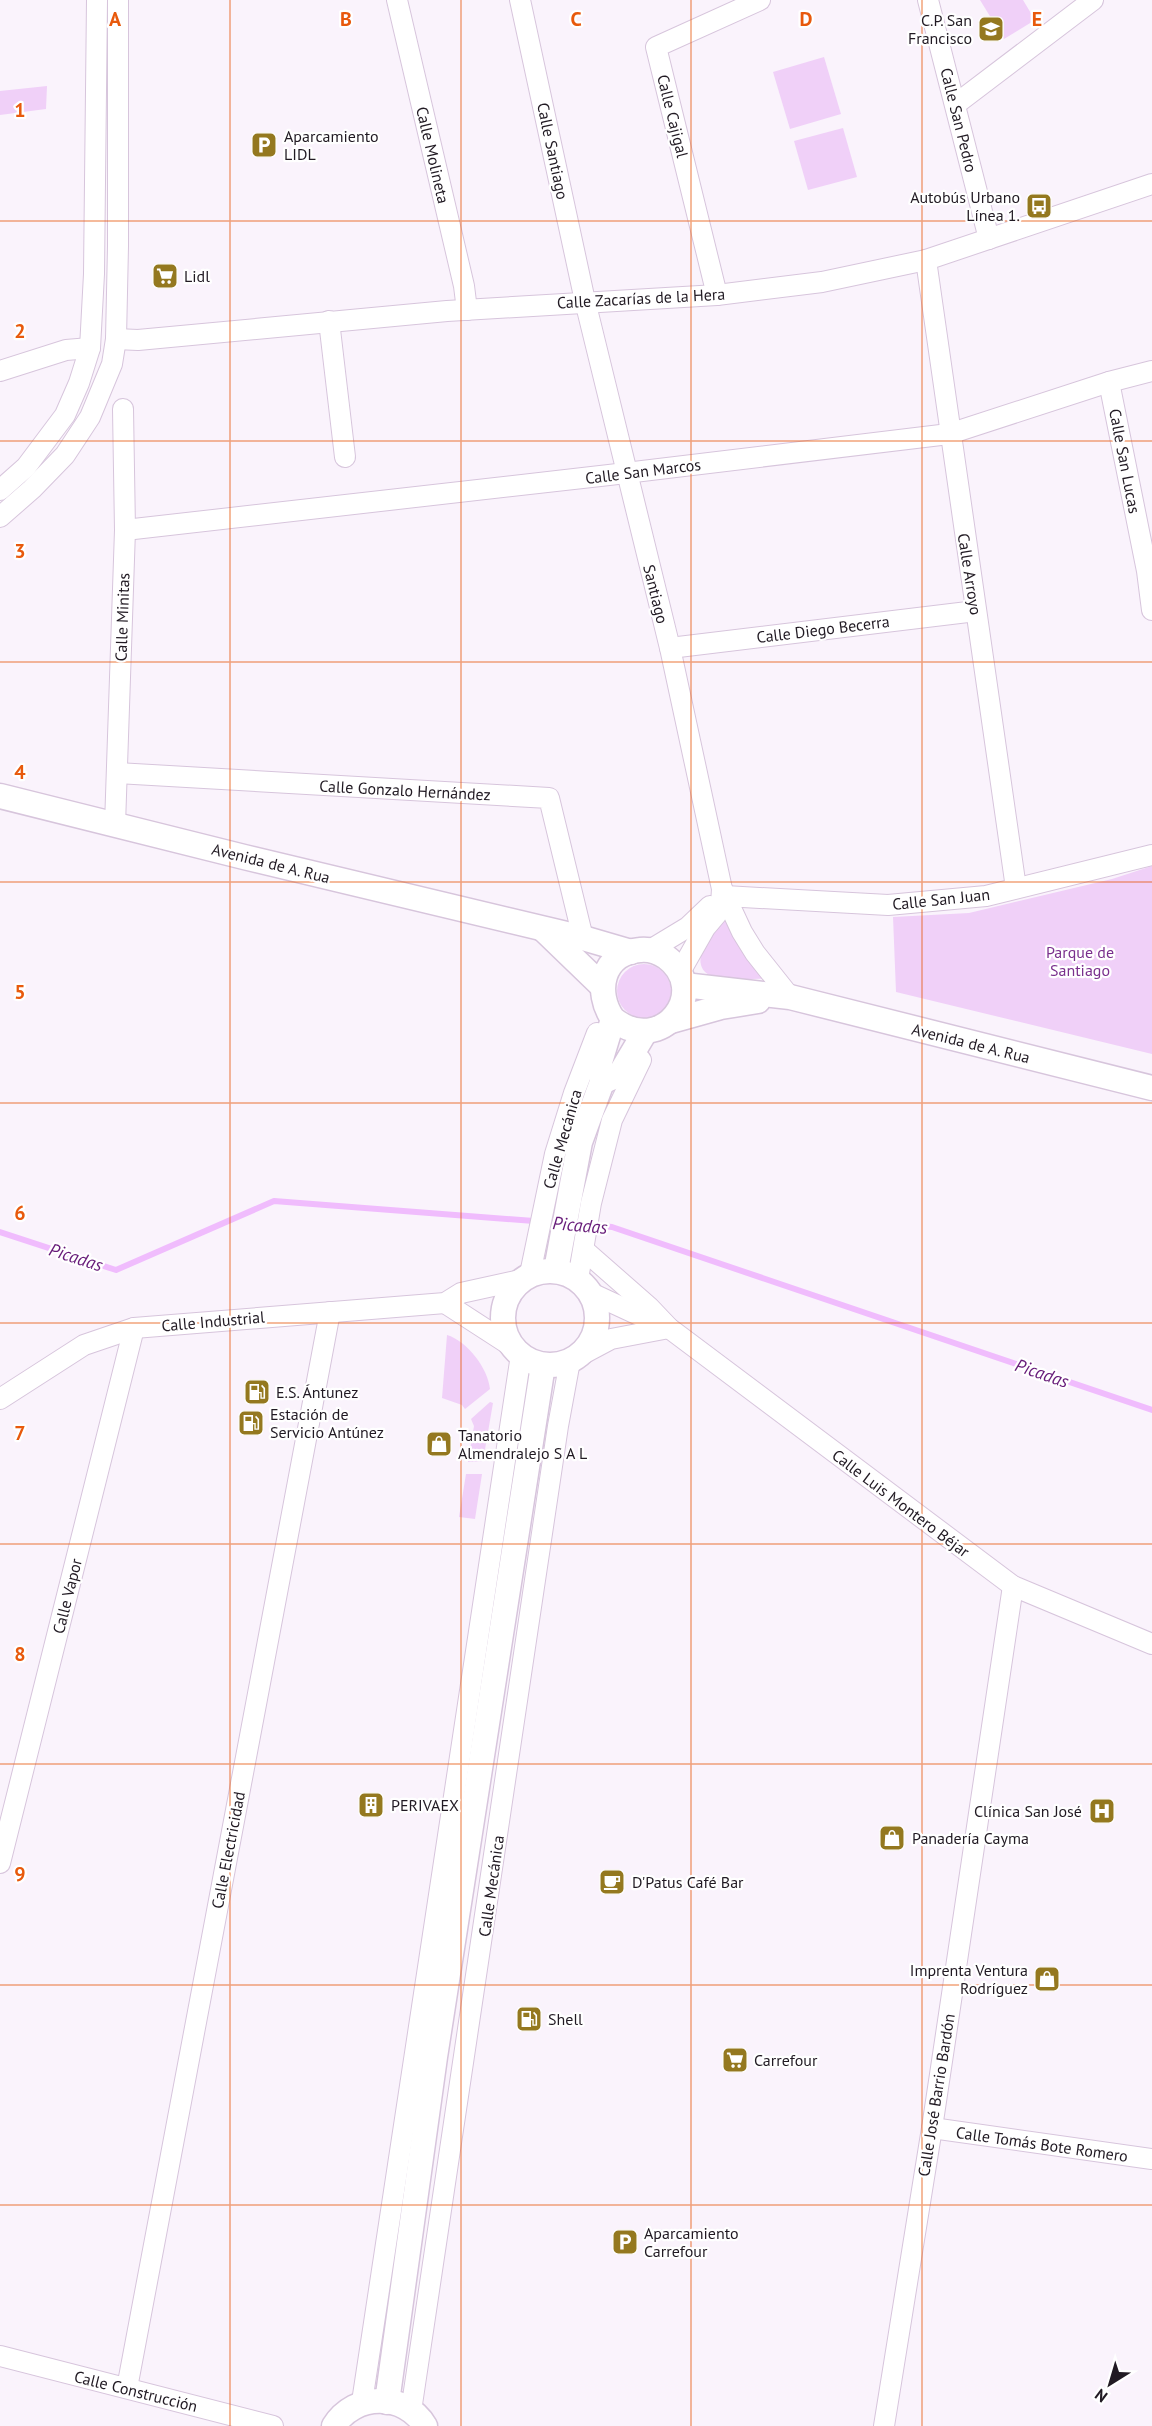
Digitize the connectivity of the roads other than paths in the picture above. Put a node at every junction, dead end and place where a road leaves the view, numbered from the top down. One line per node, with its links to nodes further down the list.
1 (97, 0): 17 (street)
2 (118, 0): 16 (street)
3 (397, 0): 14 (street, Calle Molineta)
4 (520, 0): 13 (street, Calle Santiago)
5 (759, 0): 12 (street, Calle Cajigal)
6 (928, 0): 8 (street, Calle San Pedro)
7 (1093, 0): 8 (street)
8 (956, 104): 10 (street, Calle San Pedro)
9 (1152, 184): 10 (street, Calle Zacarías de la Hera)
10 (989, 239): 11 (street, Calle Zacarías de la Hera)
11 (926, 260): 12 (street, Calle Zacarías de la Hera); 22 (street, Calle Arroyo)
12 (717, 295): 13 (street, Calle Zacarías de la Hera)
13 (585, 301): 14 (street, Calle Zacarías de la Hera); 24 (street, Santiago)
14 (467, 309): 15 (street, Calle Zacarías de la Hera)
15 (329, 321): 16 (street, Calle Zacarías de la Hera); 23 (street)
16 (116, 339): 26 (street)
17 (90, 348): 18 (street); 25 (street)
18 (0, 371)
19 (1152, 371): 20 (street, Calle San Marcos)
20 (1109, 382): 22 (street, Calle San Marcos); 28 (street, Calle San Lucas)
21 (123, 409): 27 (street, Calle Minitas)
22 (949, 434): 24 (street, Calle San Marcos); 29 (street, Calle Arroyo)
23 (345, 457)
24 (626, 473): 27 (street, Calle San Marcos); 31 (street, Santiago)
25 (0, 490)
26 (0, 517)
27 (125, 530): 32 (street, Calle Minitas)
28 (1150, 570): 30 (street, Calle San Lucas)
29 (976, 610): 31 (street, Calle Diego Becerra); 36 (street, Calle Arroyo)
30 (1152, 610)
31 (670, 648): 37 (street, Santiago)
32 (117, 773): 34 (street, Calle Minitas); 39 (street, Calle Gonzalo Hernández)
33 (0, 796): 34 (street, Avenida de A. Rua)
34 (115, 825): 38 (street, Avenida de A. Rua)
35 (1152, 855): 36 (street, Calle San Juan)
36 (1016, 888): 37 (street, Calle San Juan)
37 (723, 893): 40 (street); 41 (street, Santiago); 42 (street)
38 (542, 928): 39 (street, Avenida de A. Rua); 43 (street)
39 (583, 938): 40 (street, Avenida de A. Rua)
40 (640, 951): 41 (street); 43 (street)
41 (682, 979): 42 (street, Avenida de A. Rua); 44 (street)
42 (790, 997): 44 (street, Avenida de A. Rua); 46 (street, Avenida de A. Rua)
43 (607, 1004): 44 (street); 45 (street); 47 (street, Calle Mecánica)
44 (658, 1027): 45 (street); 47 (street, Calle Mecánica)
45 (602, 1082): 47 (street)
46 (1152, 1088)
47 (572, 1227): 48 (street); 49 (street, Calle Mecánica); 50 (street, Calle Mecánica); 54 (street, Calle Luis Montero Béjar)
48 (556, 1270): 49 (street); 50 (street)
49 (525, 1277): 51 (street, Calle Industrial); 55 (street)
50 (584, 1286): 54 (street, Calle Luis Montero Béjar); 56 (street)
51 (445, 1303): 52 (street, Calle Industrial); 55 (street)
52 (330, 1312): 53 (street, Calle Industrial); 65 (street, Calle Electricidad)
53 (134, 1328): 58 (street, Calle Industrial); 61 (street, Calle Vapor)
54 (669, 1328): 56 (street); 59 (street, Calle Luis Montero Béjar)
55 (517, 1351): 57 (street); 66 (street)
56 (575, 1359): 57 (street); 68 (street, Calle Mecánica)
57 (543, 1365): 67 (street)
58 (0, 1399)
59 (1013, 1586): 60 (street, Calle Luis Montero Béjar); 62 (street, Calle José Barrio Bardón)
60 (1152, 1644)
61 (0, 1863)
62 (932, 2128): 63 (street, Calle Tomás Bote Romero); 71 (street, Calle José Barrio Bardón)
63 (1152, 2159)
64 (0, 2356): 65 (street, Calle Construcción)
65 (127, 2388): 69 (street, Calle Construcción)
66 (362, 2402): 67 (street); 70 (street)
67 (387, 2402): 68 (street)
68 (418, 2418)
69 (273, 2426)
70 (334, 2426)
71 (884, 2426)

